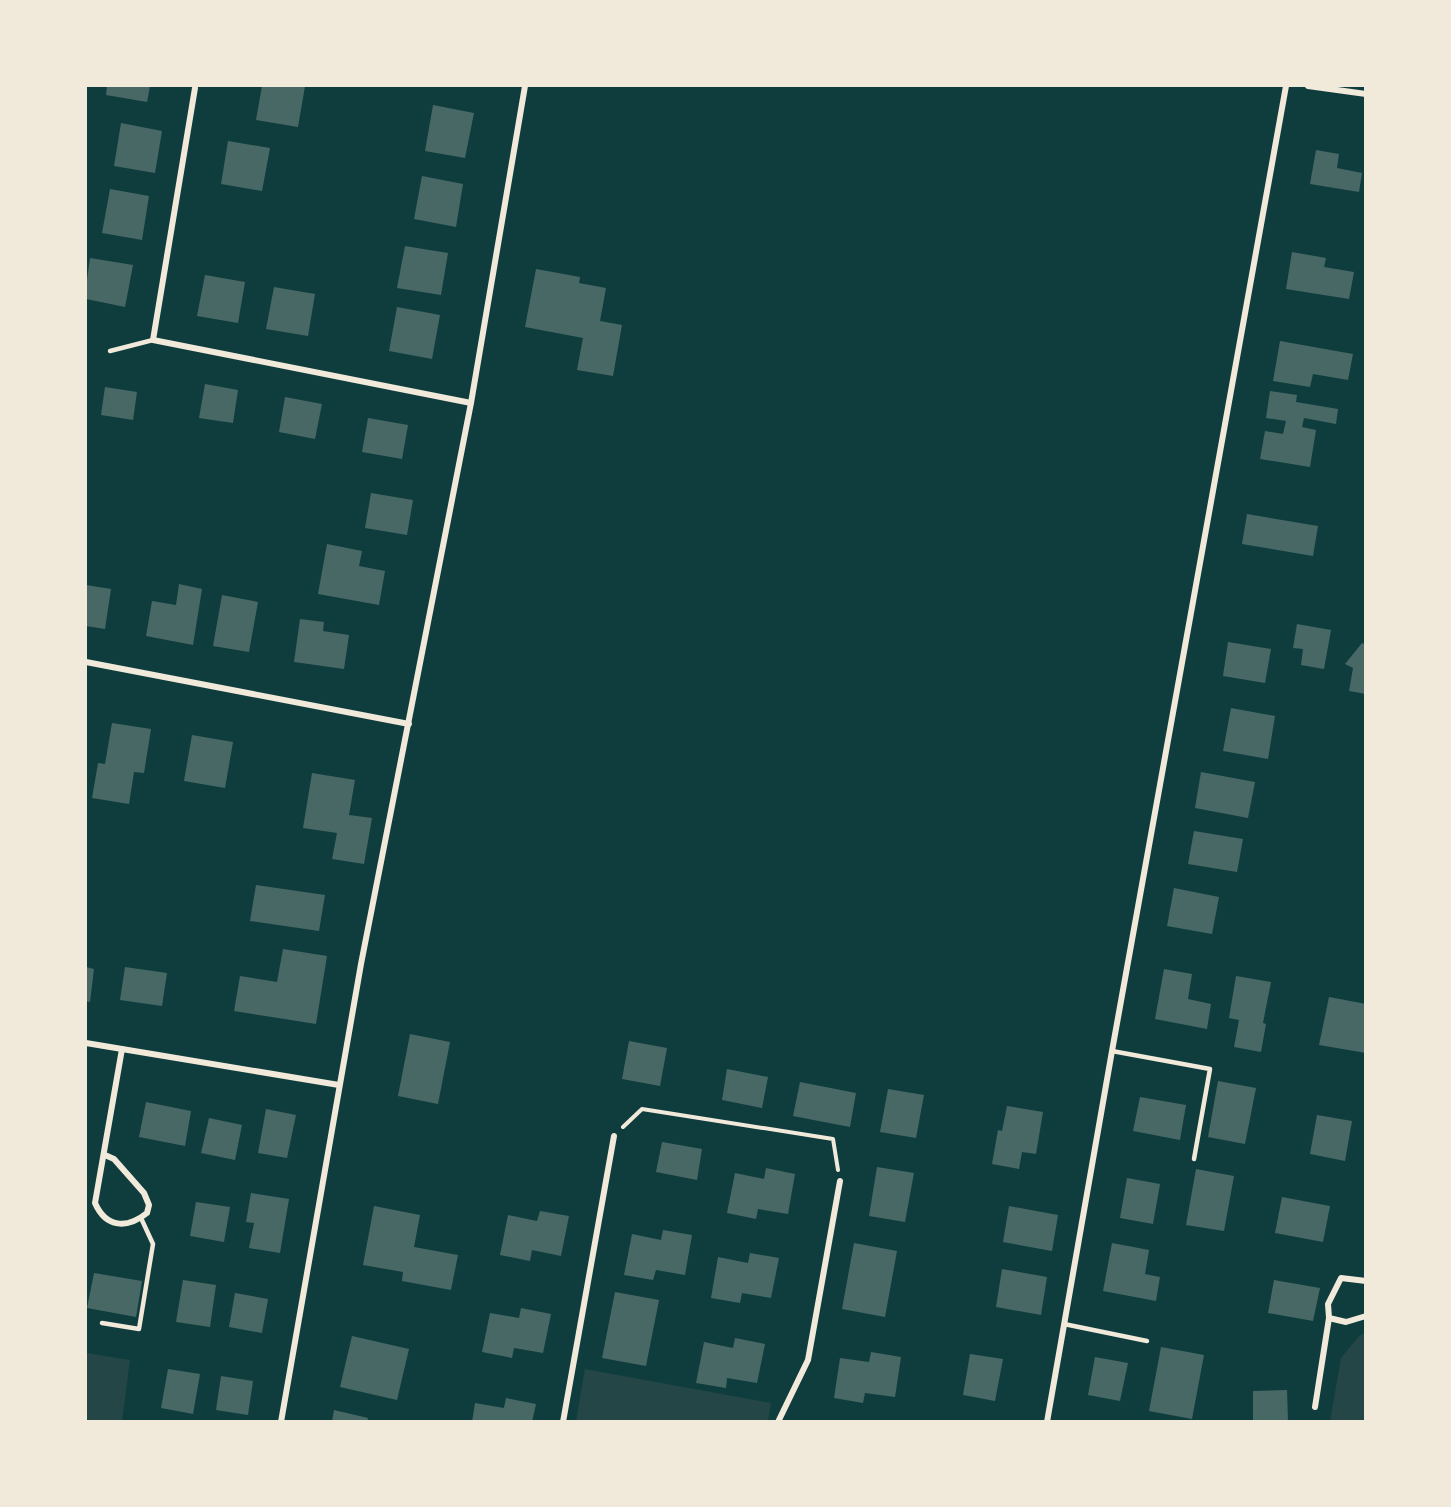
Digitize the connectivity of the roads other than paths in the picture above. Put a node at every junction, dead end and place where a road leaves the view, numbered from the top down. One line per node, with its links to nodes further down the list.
1 (525, 86): 8 (street)
2 (1286, 86): 13 (street)
3 (1308, 86): 5 (street)
4 (195, 88): 6 (street)
5 (1365, 94)
6 (153, 340): 7 (lane); 8 (street)
7 (110, 351)
8 (471, 403): 10 (street)
9 (86, 662): 10 (street)
10 (409, 724): 14 (street)
11 (86, 1043): 12 (street)
12 (122, 1049): 14 (street); 16 (street)
13 (1112, 1051): 17 (lane); 24 (street)
14 (339, 1085): 27 (street)
15 (614, 1136): 28 (street)
16 (105, 1155): 19 (street); 19 (street)
17 (1194, 1159)
18 (840, 1181): 29 (street)
19 (141, 1218): 23 (lane)
20 (1365, 1281): 22 (street)
21 (1365, 1316): 22 (street)
22 (1329, 1318): 26 (street)
23 (102, 1323)
24 (1064, 1324): 25 (lane); 30 (street)
25 (1147, 1341)
26 (1315, 1407)
27 (281, 1422)
28 (562, 1422)
29 (778, 1422)
30 (1047, 1422)

